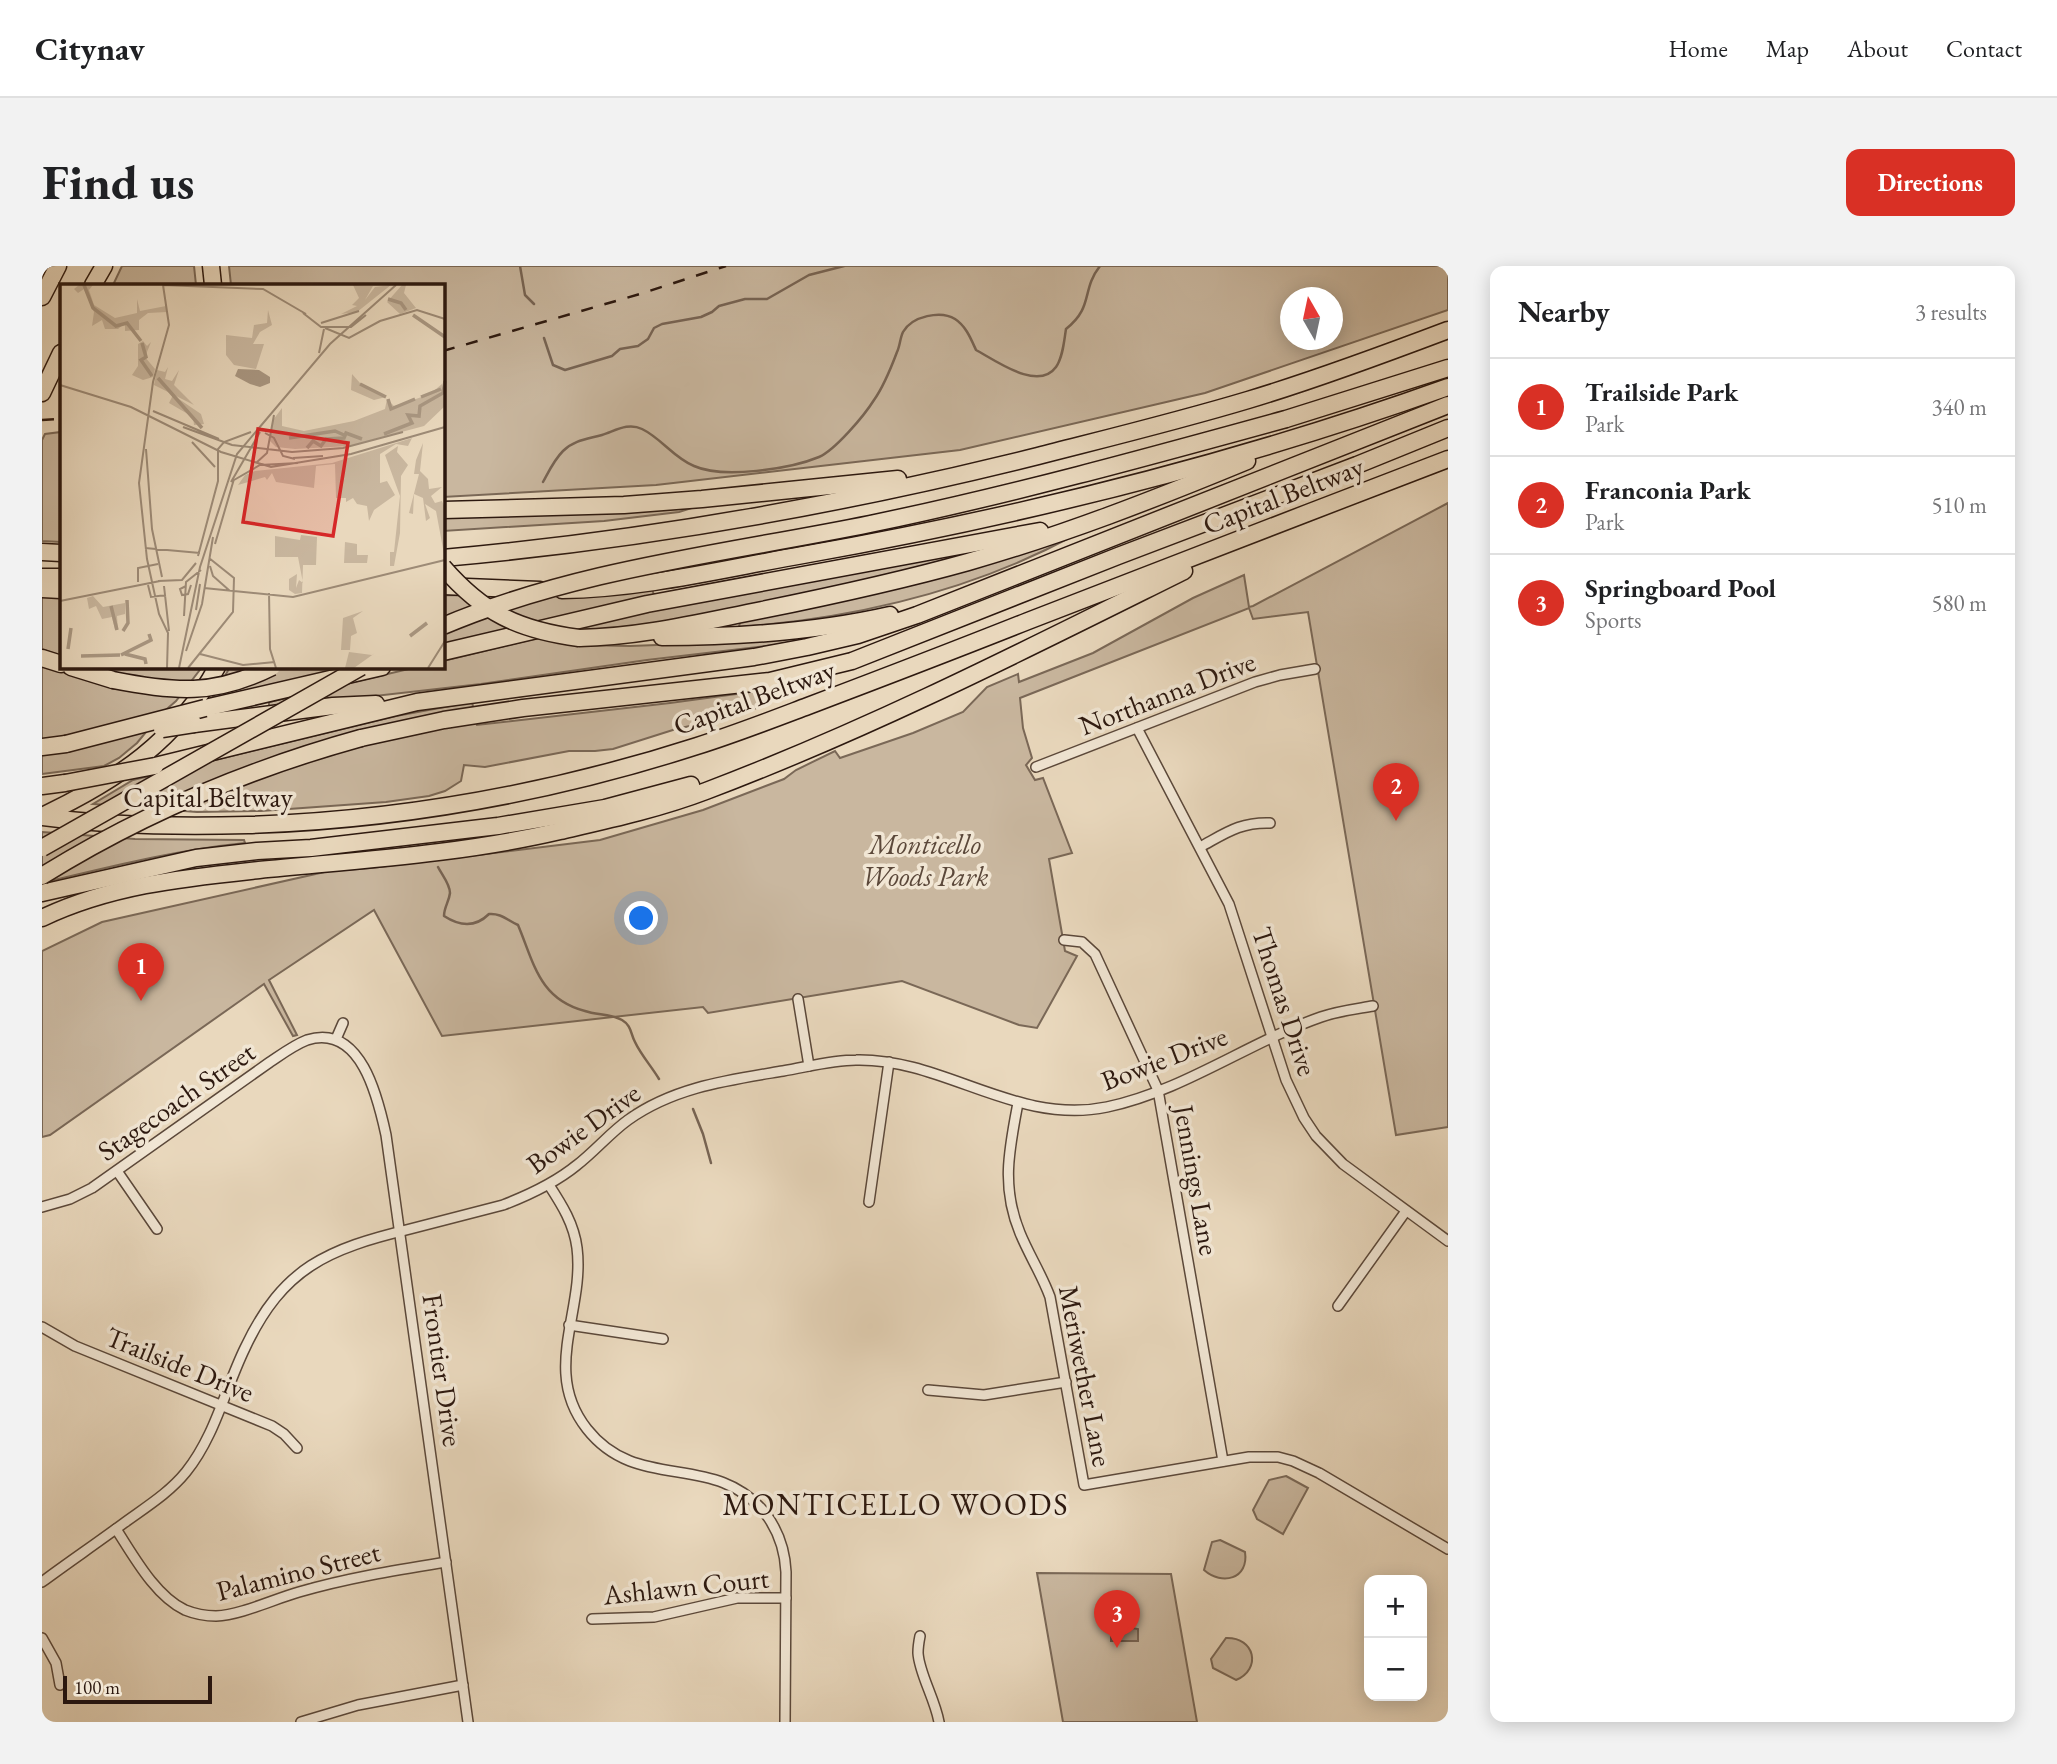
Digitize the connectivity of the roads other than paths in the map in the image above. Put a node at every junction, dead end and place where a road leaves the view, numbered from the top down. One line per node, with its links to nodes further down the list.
1 (58, 266): 8 (highway)
2 (104, 266): 5 (highway)
3 (201, 266): 6 (highway)
4 (211, 266): 7 (highway)
5 (94, 284)
6 (203, 284)
7 (213, 284)
8 (42, 297)
9 (1448, 330): 20 (highway)
10 (60, 353): 12 (highway)
11 (60, 354): 15 (highway)
12 (42, 368)
13 (1448, 368): 34 (highway, bridge)
14 (1448, 387): 17 (highway)
15 (42, 393)
16 (1448, 405): 30 (highway)
17 (1328, 428): 22 (highway); 31 (highway)
18 (1448, 428): 56 (highway, bridge)
19 (1448, 459): 23 (highway, Capital Beltway)
20 (974, 472): 21 (highway); 26 (highway)
21 (444, 510)
22 (1104, 517): 35 (highway); 36 (highway)
23 (1271, 528): 47 (highway); 52 (highway, Capital Beltway)
24 (42, 552): 25 (highway)
25 (60, 553)
26 (444, 558)
27 (444, 569): 35 (highway, bridge)
28 (42, 577): 29 (highway)
29 (60, 577)
30 (1013, 579): 35 (highway); 45 (highway)
31 (444, 586)
32 (42, 589): 33 (highway)
33 (60, 590)
34 (444, 626)
35 (579, 638)
36 (444, 652)
37 (42, 658): 38 (highway)
38 (60, 664)
39 (74, 668): 41 (highway, bridge)
40 (216, 668): 52 (highway)
41 (270, 668)
42 (359, 668): 55 (highway, bridge)
43 (378, 668): 48 (highway, bridge)
44 (1315, 669): 46 (street, Northanna Drive)
45 (416, 702): 48 (highway, bridge); 51 (highway, bridge)
46 (1137, 727): 50 (street, Northanna Drive); 54 (street, Thomas Drive)
47 (859, 728): 57 (highway); 58 (highway)
48 (66, 744): 49 (highway)
49 (42, 747)
50 (1036, 767)
51 (42, 786)
52 (42, 817)
53 (1270, 823): 54 (street)
54 (1200, 847): 63 (street, Thomas Drive)
55 (42, 848)
56 (42, 876)
57 (42, 893)
58 (42, 918)
59 (1064, 940): 67 (street, Jennings Lane)
60 (798, 999): 66 (street)
61 (1373, 1006): 63 (street, Bowie Drive)
62 (343, 1023): 64 (street)
63 (1273, 1038): 67 (street, Bowie Drive); 73 (street, Thomas Drive)
64 (336, 1039): 69 (street, Stagecoach Street); 75 (street, Frontier Drive)
65 (890, 1062): 66 (street, Bowie Drive); 68 (street, Bowie Drive); 71 (street)
66 (809, 1066): 70 (street, Bowie Drive)
67 (1158, 1090): 68 (street, Bowie Drive); 85 (street, Jennings Lane)
68 (1018, 1103): 81 (street, Meriwether Lane)
69 (117, 1171): 72 (street, Stagecoach Street); 74 (street)
70 (549, 1185): 75 (street, Bowie Drive); 78 (street)
71 (869, 1202)
72 (42, 1207)
73 (1406, 1211): 76 (street, Thomas Drive); 77 (street)
74 (157, 1229)
75 (401, 1231): 83 (street, Bowie Drive); 88 (street, Frontier Drive)
76 (1448, 1241)
77 (1338, 1306)
78 (569, 1325): 80 (street); 90 (street)
79 (42, 1327): 83 (street, Trailside Drive)
80 (663, 1339)
81 (1066, 1382): 82 (street); 85 (street, Meriwether Lane)
82 (928, 1390)
83 (222, 1405): 84 (street, Trailside Drive); 86 (street, Bowie Drive)
84 (297, 1448)
85 (1223, 1461): 87 (street, Meriwether Lane)
86 (116, 1529): 88 (street, Palamino Street); 89 (street, Bowie Drive)
87 (1448, 1549)
88 (446, 1562): 95 (street, Frontier Drive)
89 (42, 1582)
90 (786, 1598): 91 (street, Ashlawn Court); 98 (street)
91 (592, 1619)
92 (920, 1636): 99 (street)
93 (42, 1638): 94 (street)
94 (60, 1685)
95 (463, 1685): 96 (street); 97 (street, Frontier Drive)
96 (301, 1722)
97 (468, 1722)
98 (785, 1722)
99 (939, 1722)

